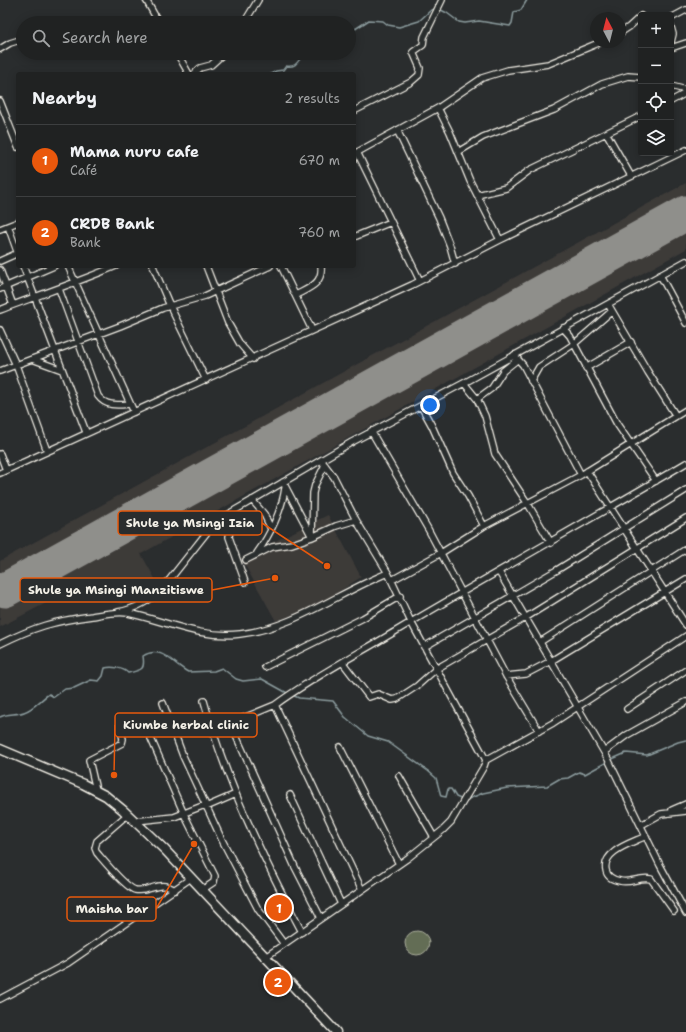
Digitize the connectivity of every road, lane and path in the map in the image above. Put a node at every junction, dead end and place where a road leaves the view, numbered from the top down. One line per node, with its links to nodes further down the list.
1 (146, 0): 6 (street)
2 (263, 0): 4 (street)
3 (441, 1): 27 (street)
4 (257, 2): 7 (street)
5 (686, 10): 8 (street)
6 (155, 16)
7 (248, 16)
8 (674, 16)
9 (638, 19): 10 (street)
10 (626, 29)
11 (16, 42): 15 (street)
12 (686, 43): 14 (street)
13 (590, 47): 26 (street)
14 (674, 47)
15 (0, 49)
16 (181, 60): 18 (street)
17 (216, 60): 19 (street)
18 (188, 72)
19 (196, 72)
20 (638, 75): 33 (street)
21 (674, 87): 22 (street)
22 (686, 90)
23 (686, 93): 24 (street)
24 (674, 99)
25 (0, 101): 31 (street)
26 (438, 108): 29 (street); 33 (street)
27 (356, 110)
28 (638, 118): 30 (street)
29 (397, 130): 34 (street); 47 (street)
30 (607, 134): 35 (street); 36 (street)
31 (16, 142)
32 (686, 150): 35 (street)
33 (458, 152): 36 (street)
34 (356, 153): 37 (street)
35 (631, 176): 42 (street)
36 (477, 195): 42 (street)
37 (391, 222): 41 (street); 60 (street)
38 (16, 223): 39 (street)
39 (8, 226): 40 (street); 43 (street)
40 (0, 229)
41 (356, 236)
42 (500, 240): 47 (street)
43 (16, 248)
44 (16, 255): 45 (street)
45 (0, 261)
46 (686, 261): 58 (street)
47 (455, 264): 60 (street)
48 (24, 268): 59 (street)
49 (50, 268): 59 (street)
50 (69, 268): 61 (street)
51 (111, 268): 61 (street)
52 (154, 268): 69 (street)
53 (207, 268): 64 (street)
54 (266, 268): 64 (street)
55 (282, 268): 65 (street)
56 (321, 268): 65 (street)
57 (0, 270): 62 (street)
58 (660, 275): 67 (street); 72 (street)
59 (27, 278): 62 (street); 66 (street)
60 (420, 281): 75 (street)
61 (76, 283): 63 (street); 76 (street)
62 (3, 288): 68 (street)
63 (59, 289): 66 (street); 77 (street)
64 (217, 291): 69 (street); 82 (street)
65 (296, 295): 75 (street)
66 (35, 296): 68 (street); 80 (street)
67 (608, 304): 71 (street); 73 (street)
68 (12, 305): 70 (street)
69 (170, 306): 76 (street); 88 (street)
70 (0, 310)
71 (612, 311): 78 (street); 79 (street)
72 (686, 323)
73 (563, 328): 79 (street); 81 (street)
74 (0, 330): 84 (street)
75 (312, 330): 82 (street)
76 (99, 334): 77 (street); 92 (street)
77 (78, 342): 80 (street); 92 (street)
78 (630, 342): 85 (street); 96 (street)
79 (574, 344): 85 (street); 89 (street)
80 (54, 350): 83 (street); 86 (street)
81 (516, 357): 89 (street); 90 (street); 91 (street)
82 (253, 358): 88 (street)
83 (32, 359): 84 (street); 86 (street)
84 (16, 365): 87 (street); 100 (street)
85 (586, 368): 99 (street)
86 (62, 370): 98 (street)
87 (0, 371)
88 (206, 380): 95 (street)
89 (531, 381): 107 (street)
90 (464, 383): 91 (street); 93 (street)
91 (477, 399): 112 (street)
92 (130, 404): 95 (street)
93 (421, 406): 97 (street); 117 (street)
94 (686, 410): 96 (street)
95 (134, 412): 98 (street)
96 (676, 416): 99 (street)
97 (371, 431): 102 (street); 124 (street)
98 (86, 432): 100 (street)
99 (629, 444): 105 (street); 108 (street)
100 (47, 451): 104 (street)
101 (0, 454): 104 (street)
102 (323, 462): 109 (street); 116 (street); 120 (street)
103 (686, 463): 108 (street)
104 (6, 470): 106 (street)
105 (587, 471): 107 (street); 113 (street)
106 (0, 473)
107 (580, 475): 112 (street)
108 (656, 481): 113 (street)
109 (284, 485): 111 (street); 118 (street); 120 (street)
110 (686, 490): 119 (street)
111 (252, 500): 114 (street); 118 (street)
112 (528, 504): 117 (street); 121 (street)
113 (610, 508): 119 (street); 121 (street)
114 (232, 512): 132 (street); 137 (street)
115 (686, 518): 122 (street)
116 (356, 520): 120 (street); 129 (street)
117 (484, 526): 124 (street)
118 (271, 529): 125 (street)
119 (624, 530): 122 (street); 136 (street)
120 (312, 537): 125 (street)
121 (551, 543): 128 (street)
122 (636, 548): 127 (street); 138 (street)
123 (686, 549): 127 (street)
124 (441, 553): 131 (street); 134 (street)
125 (256, 555): 126 (street)
126 (246, 560)
127 (651, 571): 133 (street); 144 (street)
128 (499, 572): 134 (street); 136 (street)
129 (388, 573): 131 (street); 137 (street)
130 (686, 579): 133 (street)
131 (392, 580): 135 (street)
132 (245, 582)
133 (664, 592): 141 (street); 147 (street)
134 (461, 593): 139 (street); 140 (street)
135 (400, 596): 140 (street); 149 (street)
136 (513, 596): 138 (street); 139 (street)
137 (118, 612): 145 (street)
138 (525, 618): 143 (street); 144 (street)
139 (475, 619): 143 (street); 146 (street)
140 (410, 622): 146 (street); 148 (street)
141 (686, 625)
142 (686, 636): 157 (street)
143 (486, 640): 150 (street); 152 (street)
144 (540, 642): 147 (street)
145 (0, 644)
146 (424, 647): 150 (street)
147 (551, 661): 152 (street); 157 (street)
148 (343, 663): 150 (street); 156 (street)
149 (265, 666)
150 (436, 669): 163 (street)
151 (686, 670): 158 (street)
152 (506, 676): 159 (street)
153 (204, 701): 166 (street)
154 (686, 702): 162 (street)
155 (163, 703): 169 (street)
156 (275, 705): 182 (street); 186 (street)
157 (578, 707): 159 (street); 162 (street)
158 (627, 709)
159 (538, 731): 163 (street)
160 (340, 747): 178 (street)
161 (0, 749): 165 (highway)
162 (604, 752): 175 (street)
163 (486, 760): 177 (street)
164 (399, 776): 177 (street)
165 (96, 790): 172 (highway); 173 (street)
166 (236, 794): 169 (street); 187 (street)
167 (290, 795): 183 (street)
168 (686, 804): 171 (street)
169 (205, 806): 173 (street); 188 (street)
170 (686, 810): 171 (street)
171 (667, 812): 175 (street)
172 (128, 814): 174 (highway); 180 (street)
173 (184, 814): 174 (street); 181 (street)
174 (136, 821): 179 (highway)
175 (641, 825): 176 (street)
176 (646, 836): 184 (street); 185 (street)
177 (434, 837): 178 (street)
178 (399, 864): 182 (street)
179 (191, 878): 180 (street); 181 (highway)
180 (175, 890): 190 (street)
181 (202, 890): 189 (highway)
182 (362, 890): 183 (street)
183 (341, 904): 186 (street)
184 (674, 911)
185 (686, 913)
186 (321, 918): 187 (street)
187 (302, 932): 188 (street)
188 (284, 944): 189 (street)
189 (264, 958): 191 (highway)
190 (0, 999)
191 (332, 1031)

